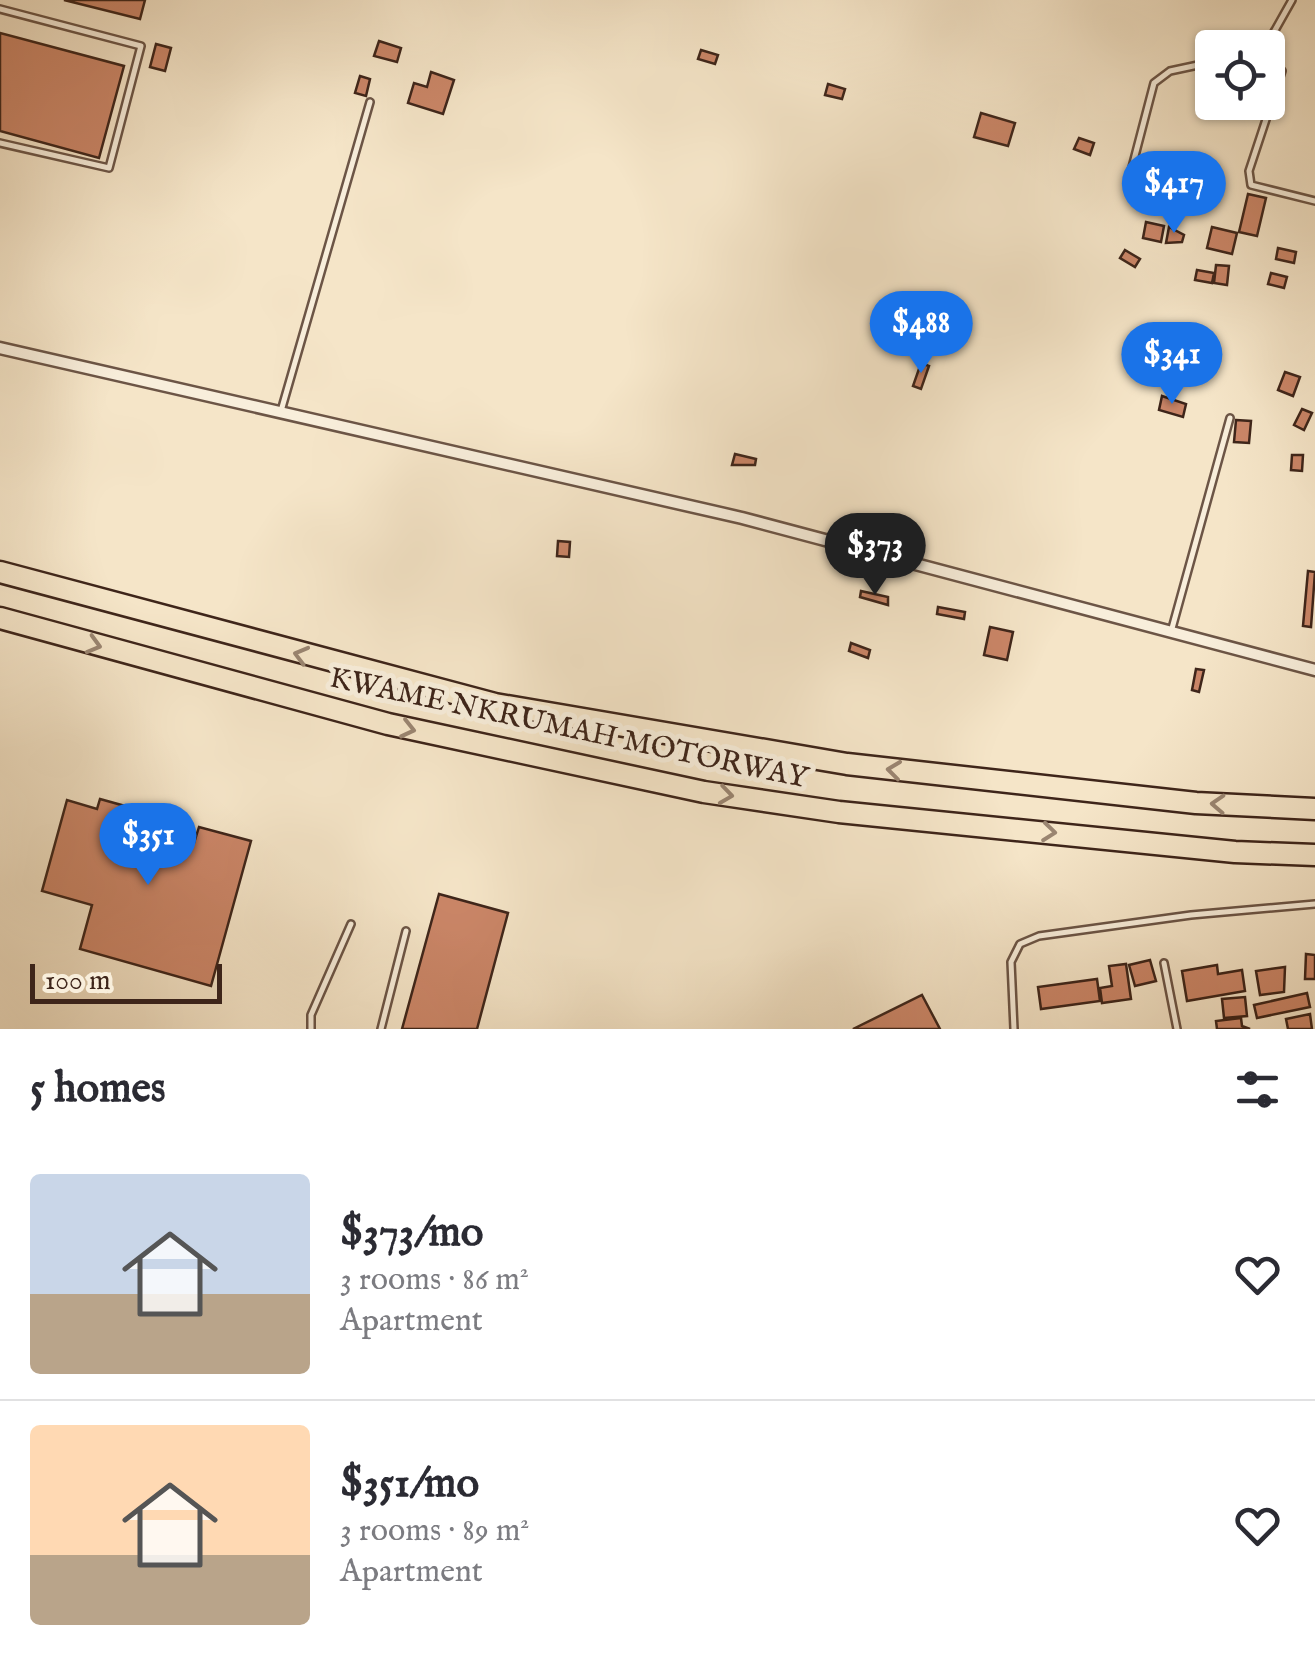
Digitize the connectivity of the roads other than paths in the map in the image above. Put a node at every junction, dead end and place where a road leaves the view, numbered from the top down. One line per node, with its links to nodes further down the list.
1 (1292, 0): 3 (lane)
2 (0, 10): 7 (lane)
3 (1275, 30)
4 (1195, 66): 8 (lane)
5 (370, 102): 11 (lane)
6 (1266, 120): 9 (lane)
7 (0, 143)
8 (1130, 175)
9 (1315, 201)
10 (0, 348): 11 (street)
11 (280, 416): 15 (street)
12 (1230, 418): 15 (lane)
13 (5, 572): 17 (highway, KWAME NKRUMAH MOTORWAY, one-way to 13)
14 (0, 618): 18 (highway, KWAME NKRUMAH MOTORWAY, one-way to 18)
15 (1170, 635): 16 (street)
16 (1315, 670)
17 (1315, 809)
18 (1315, 856)
19 (1315, 904): 25 (lane)
20 (351, 924): 23 (lane)
21 (406, 931): 24 (lane)
22 (1164, 963): 26 (lane)
23 (311, 1029)
24 (381, 1029)
25 (1014, 1029)
26 (1177, 1029)

